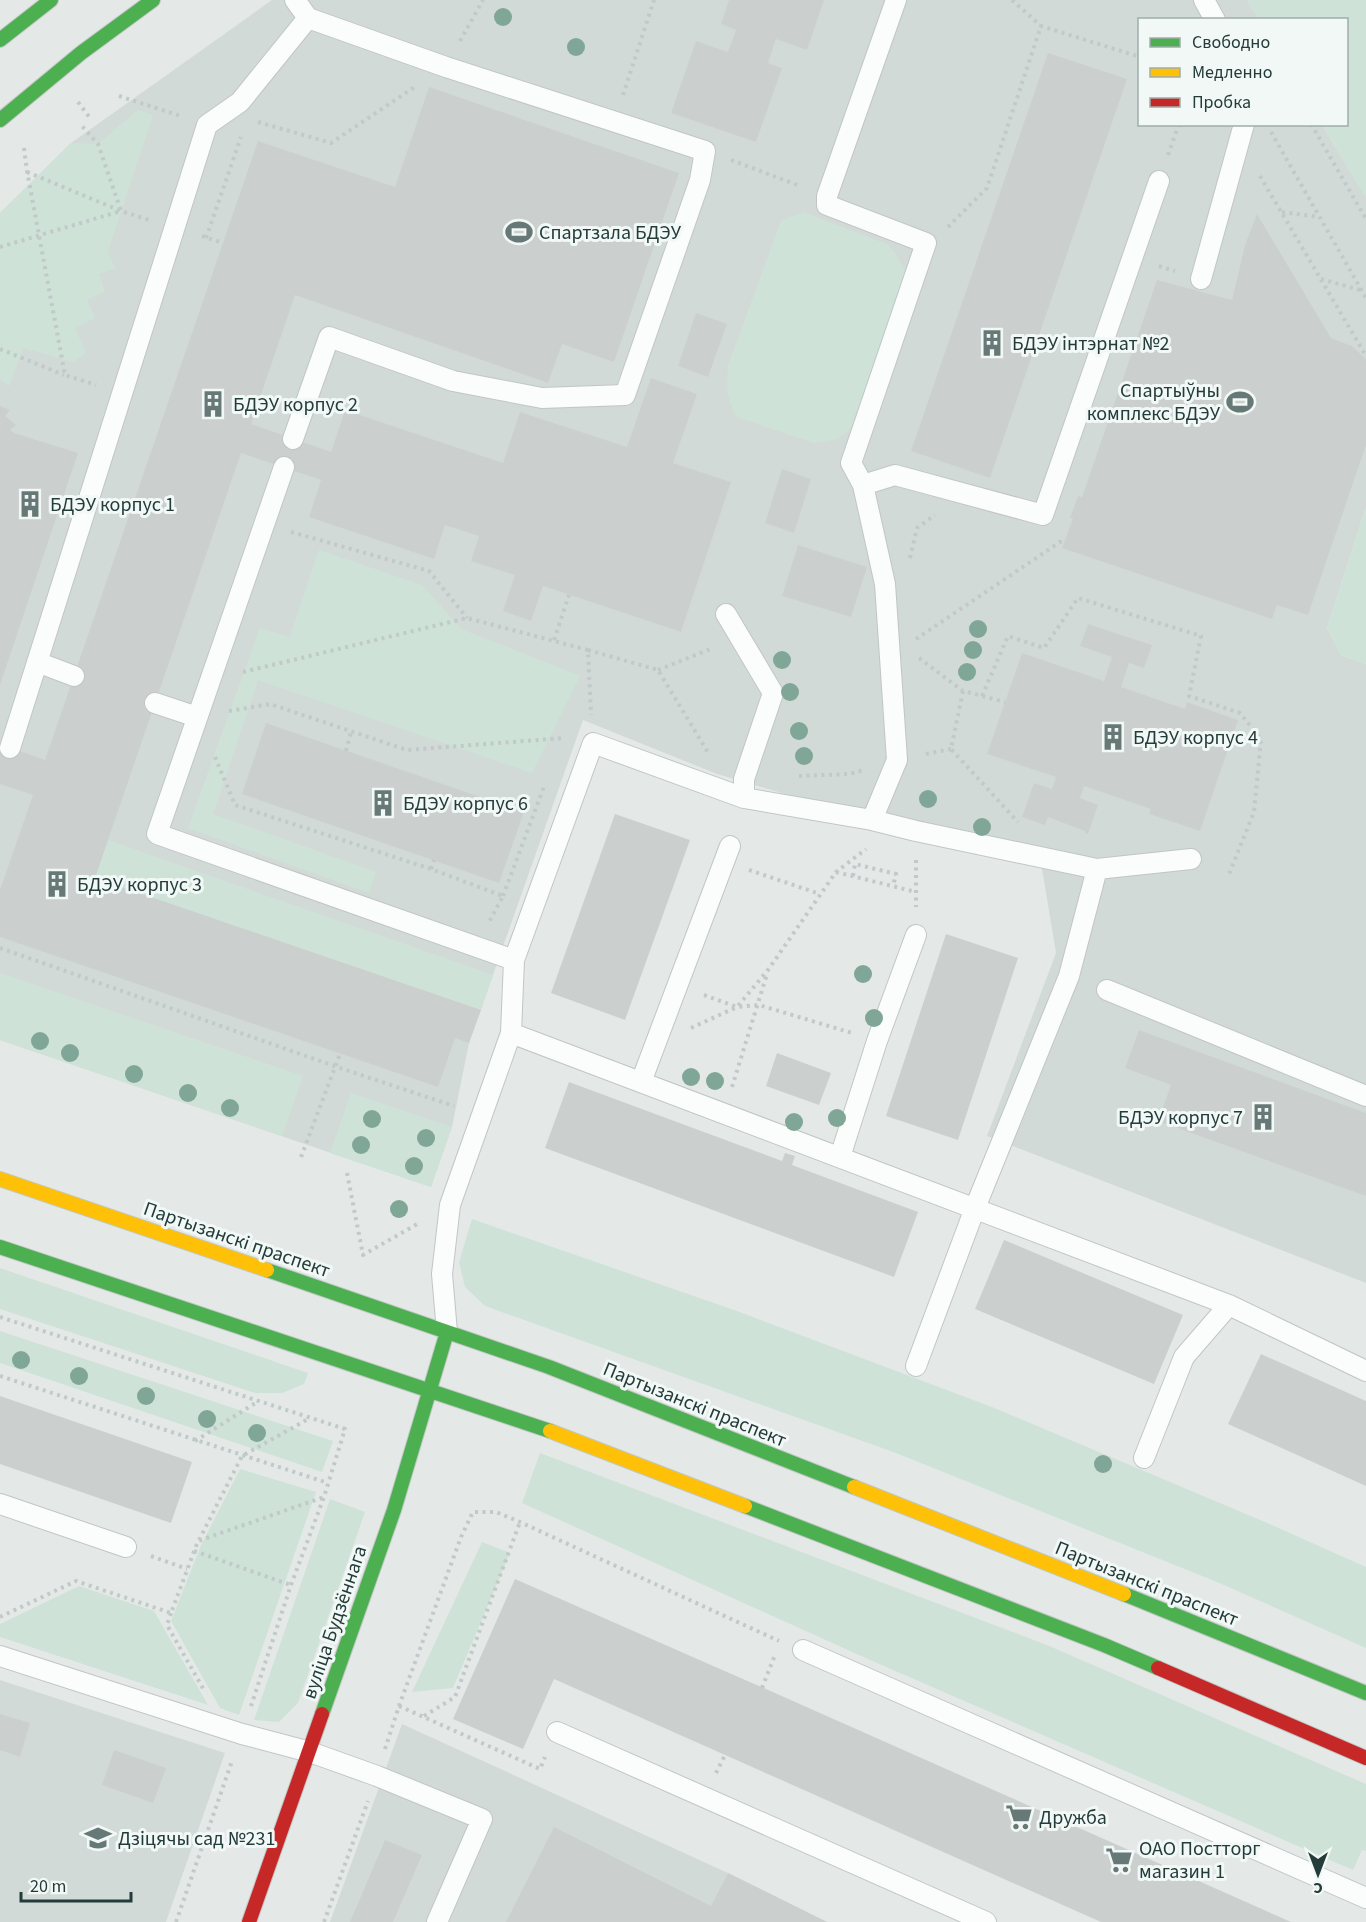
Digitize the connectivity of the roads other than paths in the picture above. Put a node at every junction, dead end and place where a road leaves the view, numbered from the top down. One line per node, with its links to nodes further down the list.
1 (51, 0): 8 (main road)
2 (153, 0): 9 (main road)
3 (295, 0): 6 (lane)
4 (896, 0): 15 (lane)
5 (1204, 0): 7 (lane)
6 (308, 18): 13 (lane); 17 (lane)
7 (1214, 18)
8 (0, 40)
9 (0, 120)
10 (1243, 126): 12 (lane)
11 (1159, 181): 15 (lane)
12 (1201, 279)
13 (293, 439)
14 (284, 467): 20 (lane)
15 (863, 485): 23 (lane)
16 (726, 614): 22 (lane)
17 (37, 662): 18 (lane); 21 (lane)
18 (74, 676)
19 (155, 703): 20 (lane)
20 (197, 717): 28 (lane)
21 (10, 748)
22 (744, 798): 23 (lane); 28 (lane)
23 (872, 820): 26 (lane)
24 (727, 854): 31 (lane)
25 (1191, 859): 26 (lane)
26 (1097, 869): 35 (lane)
27 (916, 935): 33 (lane)
28 (514, 960): 30 (lane)
29 (1107, 990): 32 (lane)
30 (511, 1033): 31 (lane); 38 (lane)
31 (641, 1082): 33 (lane)
32 (1366, 1096)
33 (840, 1157): 35 (lane)
34 (0, 1179): 38 (main road, Партызанскі праспект)
35 (975, 1208): 37 (lane); 39 (lane)
36 (0, 1246): 41 (main road)
37 (1229, 1305): 40 (lane); 42 (lane)
38 (447, 1332): 41 (main road, вуліца Будзённага); 47 (main road, Партызанскі праспект)
39 (916, 1366)
40 (1366, 1371)
41 (430, 1390): 49 (main road, вуліца Будзённага); 50 (main road)
42 (1144, 1458)
43 (0, 1504): 44 (lane)
44 (126, 1547)
45 (802, 1650): 51 (lane)
46 (0, 1656): 49 (lane)
47 (1366, 1693)
48 (557, 1732): 54 (lane)
49 (310, 1752): 52 (main road, вуліца Будзённага); 53 (lane)
50 (1366, 1758)
51 (1366, 1898)
52 (249, 1922)
53 (437, 1922)
54 (986, 1922)

